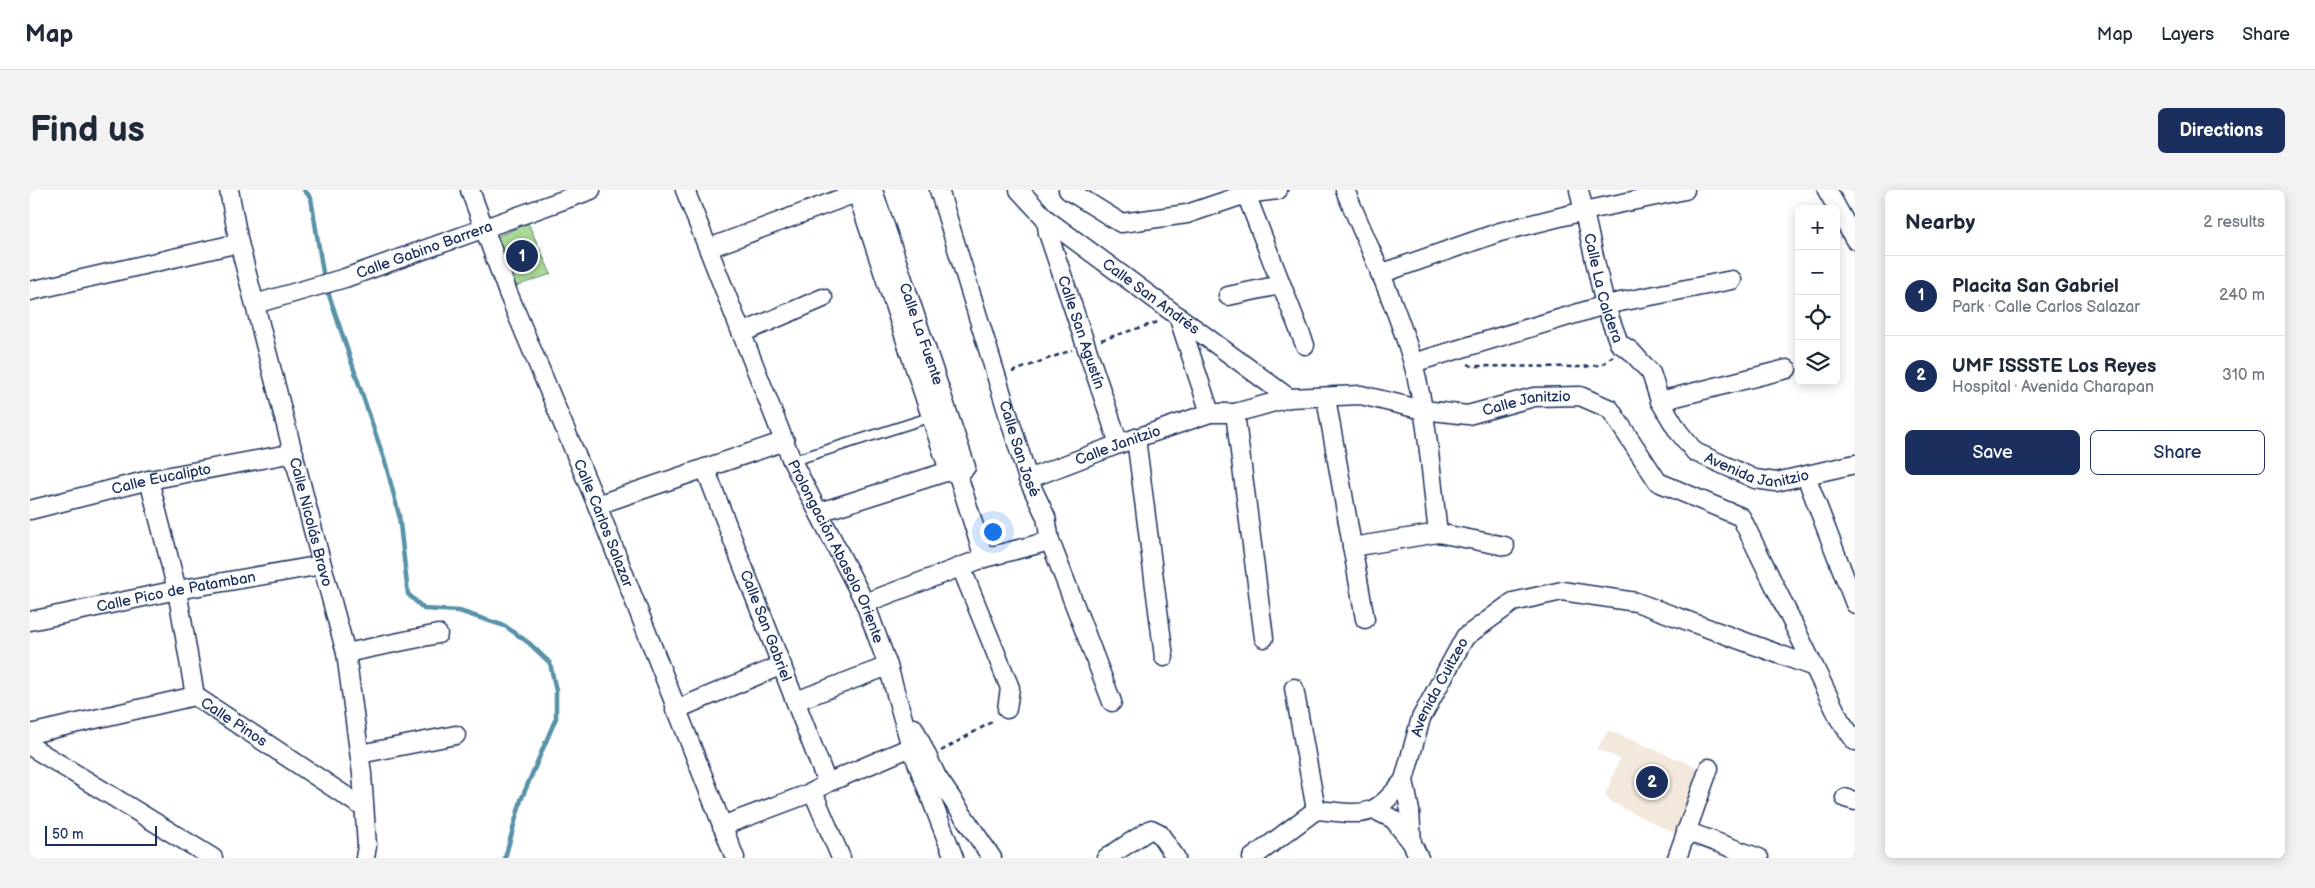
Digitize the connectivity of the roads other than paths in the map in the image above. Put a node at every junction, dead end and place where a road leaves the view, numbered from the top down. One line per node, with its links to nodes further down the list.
1 (470, 190): 17 (street, Calle Carlos Salazar)
2 (590, 190): 17 (street, Calle Gabino Barrera)
3 (685, 190): 20 (street, Prolongación Abasolo Oriente)
4 (939, 190): 51 (street, Calle San José)
5 (1019, 190): 16 (street, Calle San Andrés)
6 (1068, 190): 13 (street)
7 (1278, 190): 13 (street)
8 (1345, 190): 21 (street)
9 (1579, 190): 15 (street, Calle La Caldera)
10 (1685, 190): 15 (street)
11 (1827, 190): 18 (street)
12 (865, 191): 20 (street); 31 (street, Calle La Fuente)
13 (1246, 194): 23 (street)
14 (230, 195): 19 (street, Calle Nicolás Bravo)
15 (1584, 211): 21 (street); 28 (street, Calle La Caldera)
16 (1046, 219): 29 (street, Calle San Andrés); 44 (street, Calle San Agustín)
17 (485, 229): 27 (street, Calle Gabino Barrera); 53 (street, Calle Carlos Salazar)
18 (1855, 240)
19 (239, 243): 24 (street); 27 (street, Calle Nicolás Bravo)
20 (709, 248): 30 (street, Prolongación Abasolo Oriente)
21 (1380, 274): 33 (street)
22 (1732, 280): 28 (street)
23 (1280, 285): 25 (street); 32 (street)
24 (30, 291)
25 (1228, 296)
26 (823, 298): 30 (street)
27 (255, 304): 45 (street, Calle Nicolás Bravo)
28 (1605, 306): 33 (street); 37 (street, Calle La Caldera)
29 (1178, 316): 35 (street, Calle San Andrés); 39 (street)
30 (742, 333): 43 (street, Prolongación Abasolo Oriente)
31 (913, 335): 41 (street, Calle La Fuente); 49 (street, Calle La Fuente)
32 (1305, 345)
33 (1413, 363): 38 (street)
34 (1787, 370): 37 (street)
35 (1289, 398): 36 (street, Calle Janitzio); 40 (street, Calle Janitzio)
36 (1326, 398): 38 (street, Calle Janitzio); 59 (street)
37 (1660, 400): 50 (street, Avenida Janitzio)
38 (1423, 410): 56 (street); 75 (street, Calle Janitzio)
39 (1210, 413): 40 (street, Calle Janitzio); 42 (street, Calle Janitzio)
40 (1235, 413): 70 (street)
41 (931, 417): 46 (lane); 49 (street, Calle La Fuente)
42 (1136, 438): 44 (street, Calle Janitzio); 72 (street)
43 (784, 441): 46 (street, Prolongación Abasolo Oriente); 48 (street)
44 (1119, 444): 51 (street, Calle Janitzio)
45 (294, 453): 52 (street, Calle Eucalipto); 61 (street, Calle Nicolás Bravo)
46 (792, 461): 55 (street, Prolongación Abasolo Oriente)
47 (1855, 464): 50 (street)
48 (705, 468): 53 (street); 73 (street, Calle San Gabriel)
49 (954, 473): 55 (street); 60 (street, Calle La Fuente)
50 (1806, 476): 62 (street, Avenida Janitzio)
51 (1028, 479): 57 (street, Calle San José)
52 (149, 480): 54 (street, Calle Eucalipto); 64 (street)
53 (597, 505): 82 (street, Calle Carlos Salazar)
54 (30, 510)
55 (820, 512): 65 (street, Prolongación Abasolo Oriente)
56 (1438, 532): 58 (street); 59 (street)
57 (1050, 541): 60 (street); 80 (street, Calle San José)
58 (1505, 546)
59 (1352, 547): 67 (street)
60 (984, 558): 63 (street)
61 (322, 565): 64 (street, Calle Pico de Patamban); 71 (street, Calle Nicolás Bravo)
62 (1848, 565): 66 (street, Avenida Janitzio)
63 (961, 567): 65 (street); 81 (street)
64 (177, 590): 68 (street, Calle Pico de Patamban); 78 (street)
65 (865, 603): 74 (street, Prolongación Abasolo Oriente)
66 (1855, 604)
67 (1365, 619)
68 (30, 621)
69 (438, 634): 71 (street)
70 (1264, 638)
71 (346, 652): 88 (street, Calle Nicolás Bravo)
72 (1164, 658)
73 (782, 665): 79 (street, Calle San Gabriel); 82 (street)
74 (888, 666): 76 (street, Prolongación Abasolo Oriente); 79 (street)
75 (1814, 667): 85 (street, Calle Janitzio); 90 (street, Avenida Cuitzeo)
76 (894, 687): 87 (street, Prolongación Abasolo Oriente); 103 (street)
77 (1294, 688): 93 (street)
78 (195, 696): 83 (street, Calle Pinos); 92 (street, Calle Pinos)
79 (796, 700): 91 (street, Calle San Gabriel)
80 (1112, 702)
81 (1007, 709)
82 (676, 710): 95 (street, Calle Carlos Salazar)
83 (30, 734)
84 (456, 735): 88 (street)
85 (1855, 742)
86 (30, 746): 98 (street)
87 (911, 748): 91 (street); 102 (street, Prolongación Abasolo Oriente)
88 (360, 754): 92 (street, Calle Nicolás Bravo)
89 (1709, 768): 96 (street)
90 (1404, 780): 94 (street); 97 (street, Avenida Cuitzeo)
91 (820, 787): 95 (street); 101 (street, Calle San Gabriel)
92 (364, 808): 99 (street, Calle Nicolás Bravo)
93 (1316, 810): 94 (street); 106 (street)
94 (1375, 810): 97 (street)
95 (722, 826): 100 (street, Calle Carlos Salazar)
96 (1686, 831): 107 (street); 108 (street)
97 (1416, 851)
98 (213, 858)
99 (365, 858)
100 (735, 858)
101 (841, 858)
102 (954, 858)
103 (992, 858)
104 (1106, 858): 105 (street)
105 (1176, 858)
106 (1252, 858)
107 (1677, 858)
108 (1759, 858)

